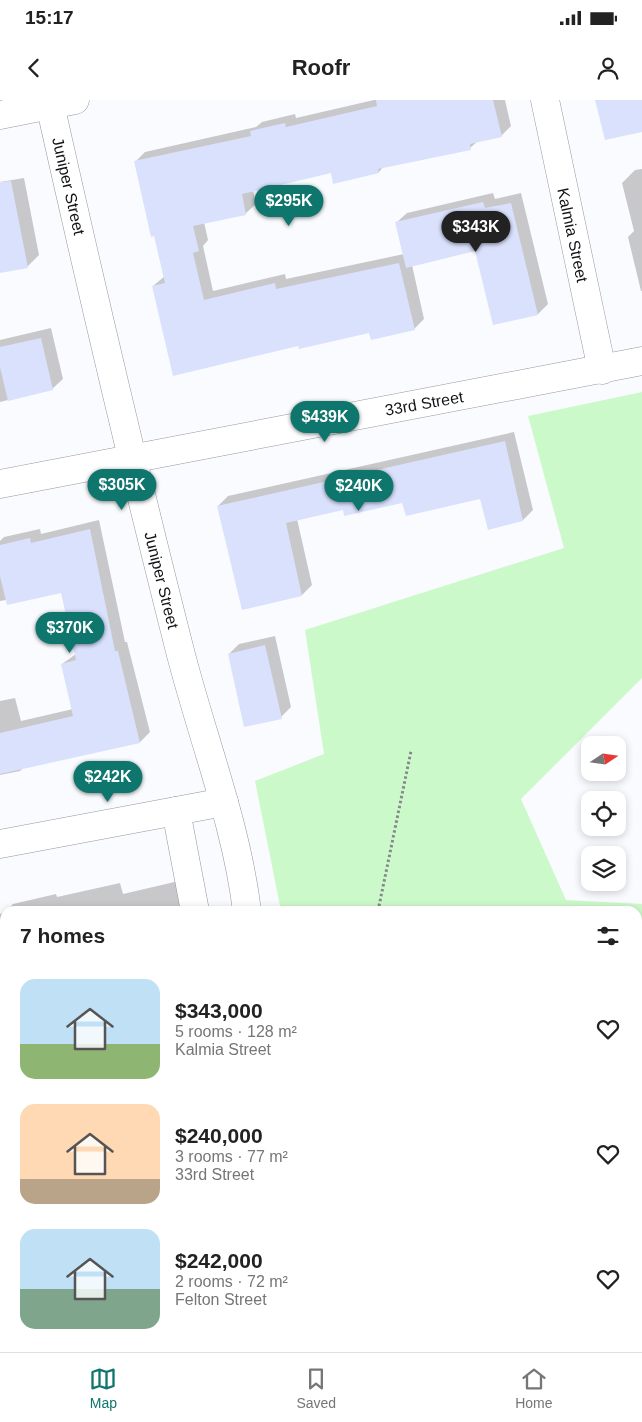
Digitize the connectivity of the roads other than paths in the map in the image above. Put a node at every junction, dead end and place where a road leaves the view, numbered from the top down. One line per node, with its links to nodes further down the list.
1 (545, 100): 5 (street, Kalmia Street)
2 (58, 102): 3 (street); 6 (street, Juniper Street)
3 (0, 115)
4 (642, 362): 5 (street, 33rd Street)
5 (602, 370): 6 (street, 33rd Street)
6 (131, 458): 7 (street, 33rd Street); 8 (street, Juniper Street)
7 (0, 484)
8 (224, 802): 9 (street); 12 (street, Juniper Street)
9 (176, 811): 10 (street); 11 (street)
10 (0, 844)
11 (194, 906)
12 (246, 906)

